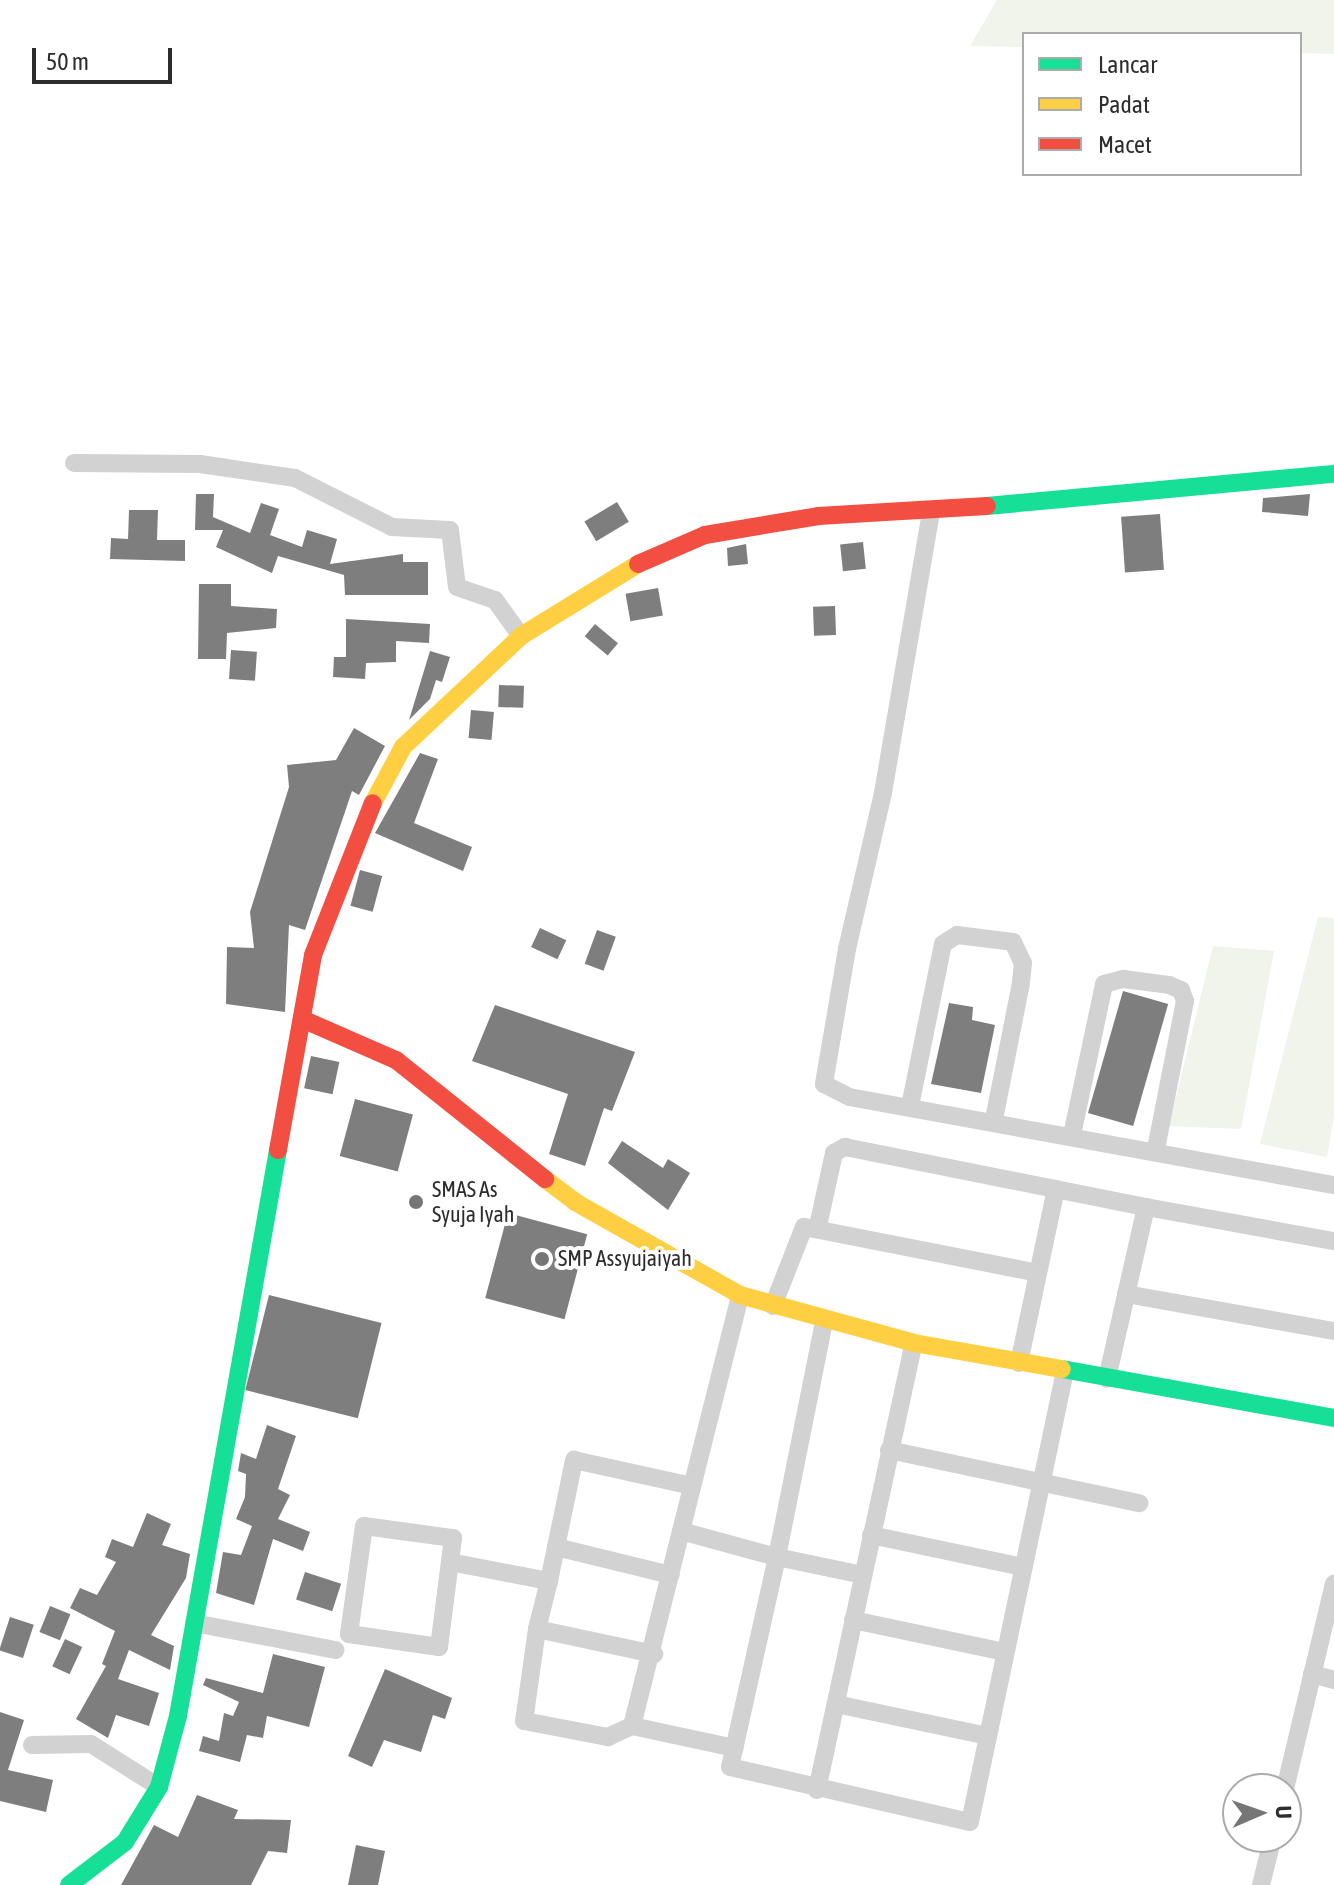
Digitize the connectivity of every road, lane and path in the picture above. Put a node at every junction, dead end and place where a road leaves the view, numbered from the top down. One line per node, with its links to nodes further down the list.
1 (74, 463): 4 (street)
2 (1334, 474): 3 (street)
3 (931, 512): 4 (street); 6 (street)
4 (521, 636): 5 (street)
5 (302, 1019): 17 (street); 41 (street)
6 (910, 1106): 7 (street); 7 (street)
7 (994, 1119): 8 (street)
8 (1072, 1135): 9 (street); 9 (street)
9 (1156, 1149): 10 (street)
10 (1334, 1185)
11 (1056, 1189): 12 (street); 13 (street); 15 (street)
12 (1146, 1207): 14 (street); 16 (street)
13 (818, 1226): 15 (street); 18 (street)
14 (1334, 1241)
15 (1038, 1273): 22 (street)
16 (1126, 1294): 20 (street); 24 (street)
17 (740, 1295): 18 (street); 28 (street)
18 (773, 1306): 19 (street)
19 (824, 1322): 21 (street); 33 (street)
20 (1333, 1326)
21 (914, 1343): 22 (street); 26 (street)
22 (1019, 1363): 23 (street)
23 (1065, 1372): 24 (street); 27 (street)
24 (1107, 1379): 25 (street)
25 (1334, 1418)
26 (889, 1450): 27 (street); 31 (street)
27 (1041, 1482): 29 (street); 35 (street)
28 (692, 1486): 30 (street); 32 (street)
29 (1139, 1503)
30 (681, 1531): 33 (street); 36 (street)
31 (871, 1535): 35 (street); 37 (street)
32 (556, 1547): 36 (street); 38 (street)
33 (777, 1557): 37 (street); 52 (street)
34 (450, 1562): 34 (street); 38 (street)
35 (1023, 1567): 44 (street)
36 (671, 1575): 45 (street)
37 (863, 1575): 40 (street)
38 (549, 1581): 42 (street)
39 (1334, 1584): 46 (street)
40 (853, 1620): 44 (street); 48 (street)
41 (194, 1623): 43 (street); 54 (street)
42 (537, 1629): 45 (street); 49 (street)
43 (335, 1650)
44 (1005, 1652): 50 (street)
45 (654, 1654): 49 (street)
46 (1312, 1674): 47 (street); 53 (street)
47 (1334, 1680)
48 (836, 1704): 50 (street); 55 (street)
49 (632, 1726): 52 (street)
50 (988, 1736): 55 (street)
51 (32, 1745): 54 (street)
52 (735, 1748): 55 (street)
53 (1289, 1773)
54 (159, 1787): 57 (street)
55 (817, 1790)
56 (1269, 1853): 58 (street)
57 (69, 1885)
58 (1261, 1885)

